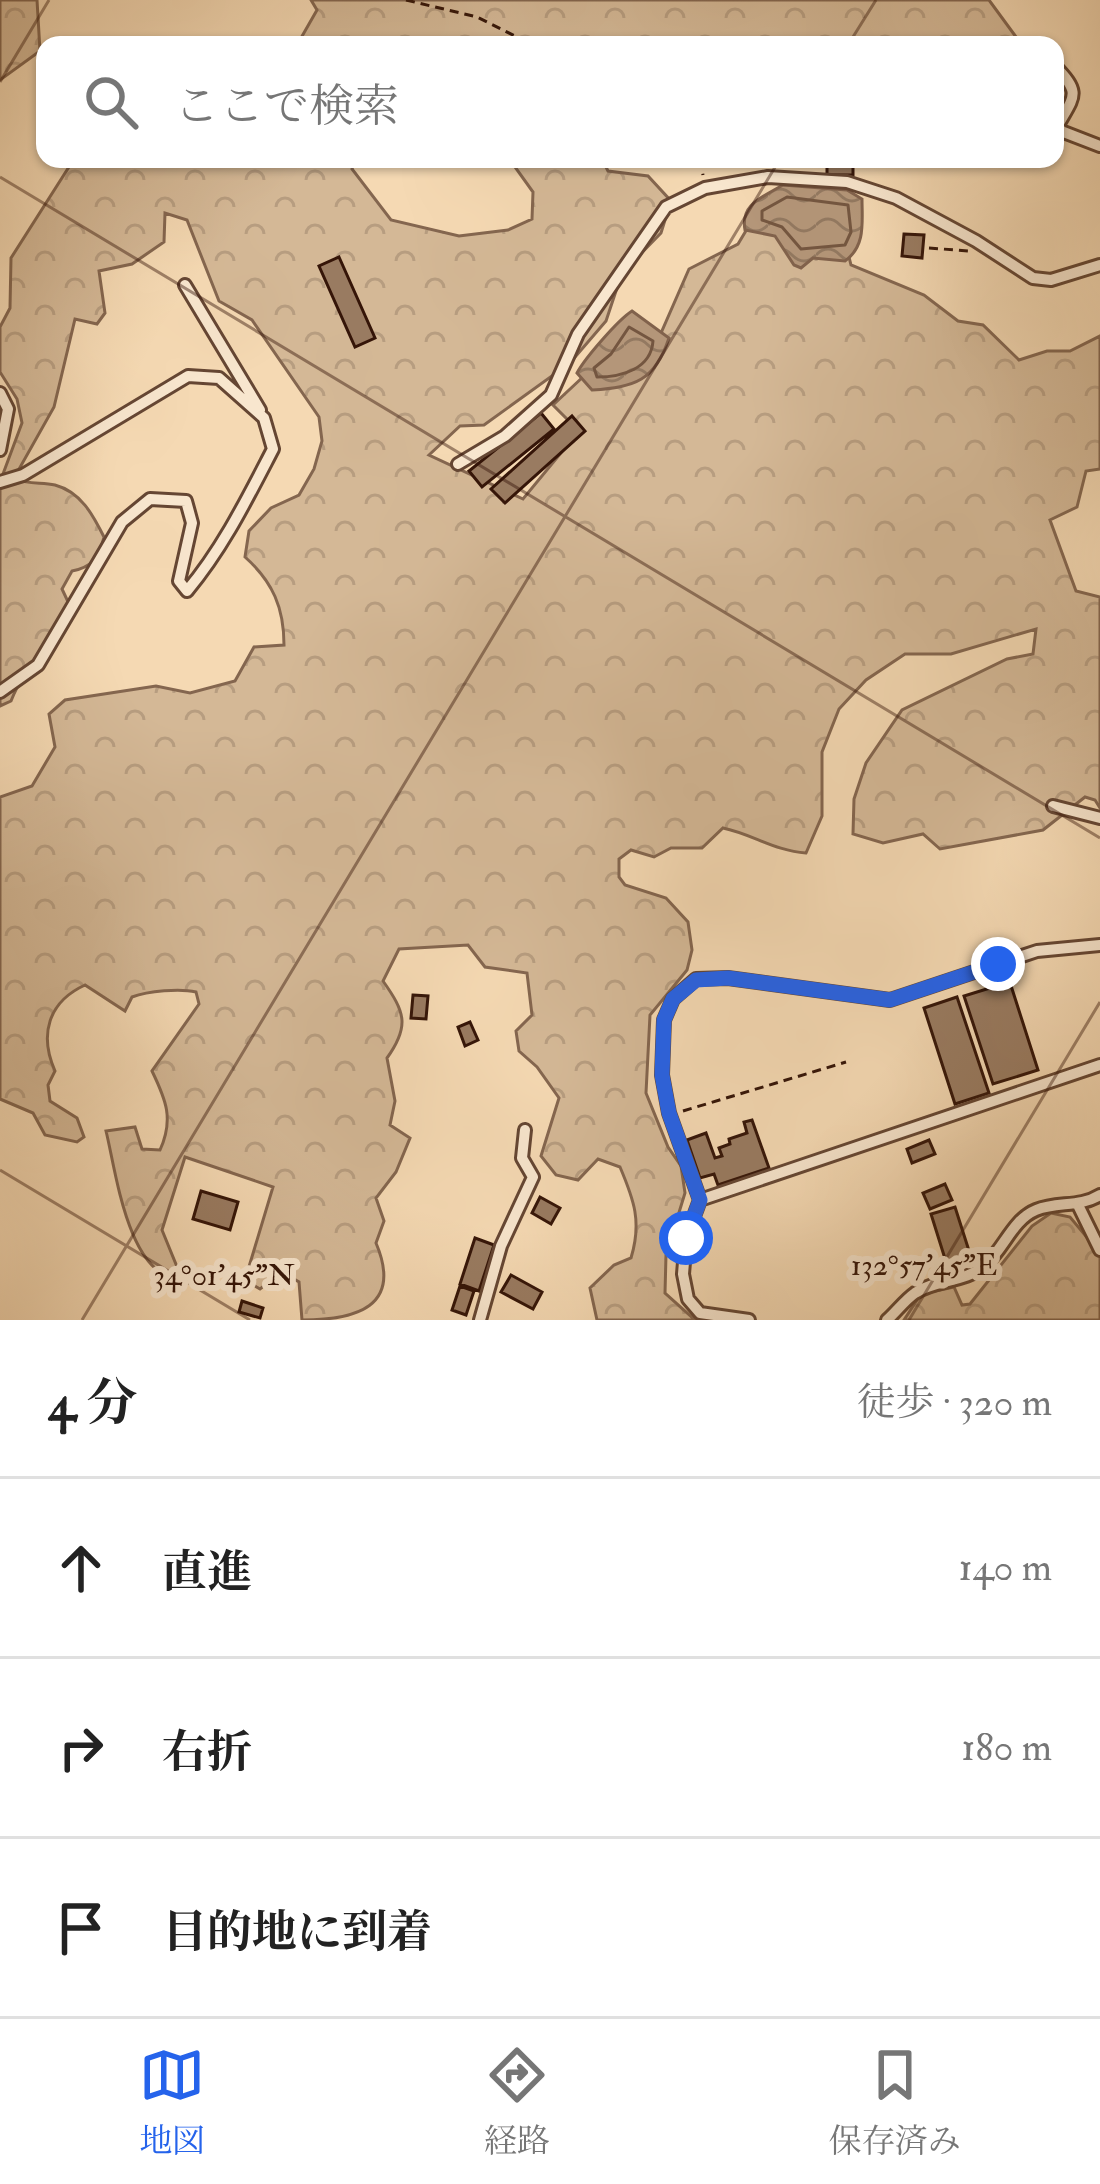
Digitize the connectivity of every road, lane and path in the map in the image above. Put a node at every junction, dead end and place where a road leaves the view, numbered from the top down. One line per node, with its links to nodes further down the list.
1 (406, 0): 2 (path)
2 (515, 36)
3 (1064, 76): 4 (street)
4 (1064, 115)
5 (1064, 132): 6 (street)
6 (1100, 146)
7 (702, 168): 8 (path)
8 (705, 188): 10 (street); 16 (street)
9 (929, 248): 10 (path)
10 (994, 253): 11 (street)
11 (1100, 265)
12 (185, 285): 14 (street)
13 (0, 393): 15 (street)
14 (264, 418): 17 (street); 18 (street)
15 (0, 450)
16 (458, 464)
17 (0, 482)
18 (0, 692)
19 (1053, 806): 20 (street)
20 (1100, 818)
21 (1100, 945): 24 (street)
22 (846, 1062): 24 (path)
23 (1100, 1065): 27 (street)
24 (670, 1115): 27 (street)
25 (525, 1130): 30 (street)
26 (1100, 1195): 28 (street)
27 (700, 1200): 31 (street)
28 (1078, 1205): 29 (street); 32 (street)
29 (1100, 1250)
30 (480, 1320)
31 (749, 1320)
32 (887, 1320)

